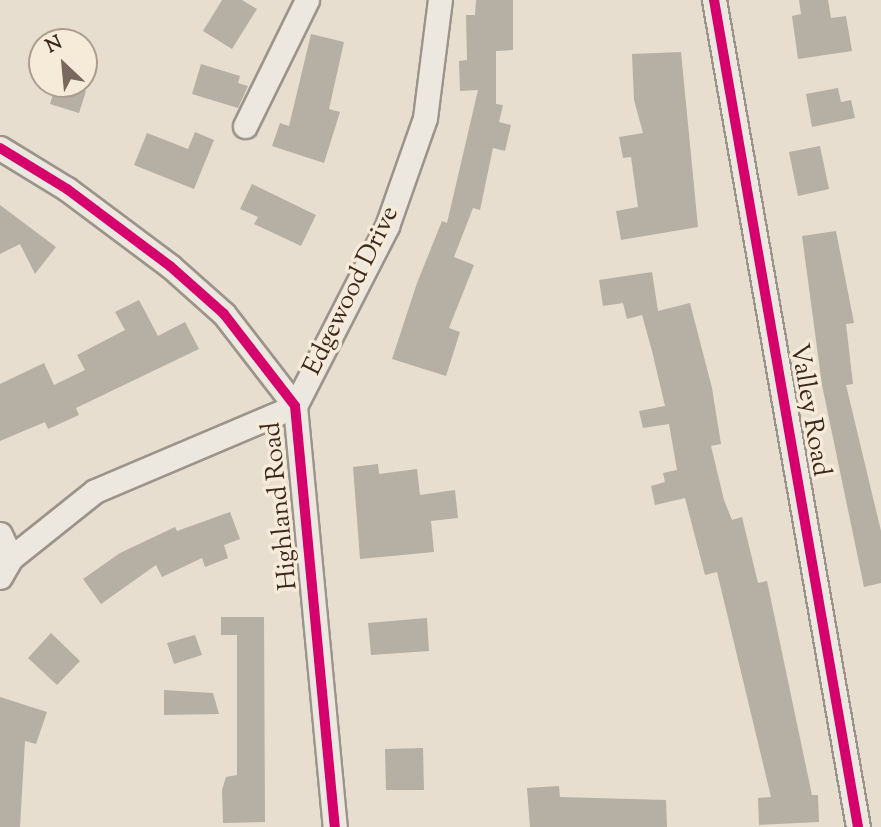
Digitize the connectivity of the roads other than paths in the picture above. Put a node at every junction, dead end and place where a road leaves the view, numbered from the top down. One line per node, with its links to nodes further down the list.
1 (307, 0): 4 (street)
2 (440, 0): 6 (street, Edgewood Drive)
3 (714, 0): 10 (street, Valley Road)
4 (245, 126)
5 (0, 148): 6 (street, Highland Road)
6 (295, 406): 8 (street, Edgewood Drive); 9 (street, Highland Road)
7 (0, 534): 8 (street)
8 (5, 568)
9 (335, 827)
10 (859, 827)

